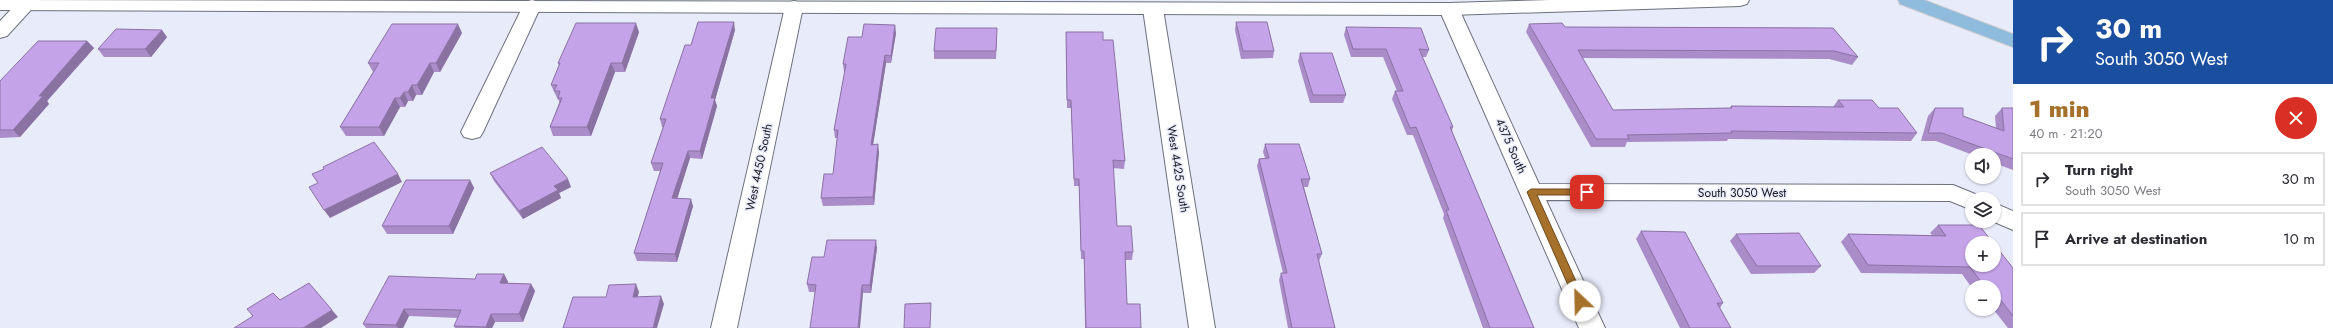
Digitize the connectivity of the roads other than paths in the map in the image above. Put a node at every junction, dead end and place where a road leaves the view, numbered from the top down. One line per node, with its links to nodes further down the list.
1 (1740, 0): 8 (street)
2 (1907, 0): 10 (main road)
3 (29, 2): 4 (street); 5 (street); 9 (street)
4 (0, 4)
5 (532, 6): 6 (street); 11 (street)
6 (794, 7): 7 (street); 16 (street, West 4450 South)
7 (1153, 9): 8 (street); 17 (street, West 4425 South)
8 (1449, 9): 12 (street, 4375 South)
9 (0, 32)
10 (2013, 41)
11 (472, 132)
12 (1531, 192): 13 (street, South 3050 West); 18 (street, 4375 South)
13 (1963, 198)
14 (2001, 215): 15 (street)
15 (2013, 221)
16 (724, 328)
17 (1202, 328)
18 (1592, 328)

